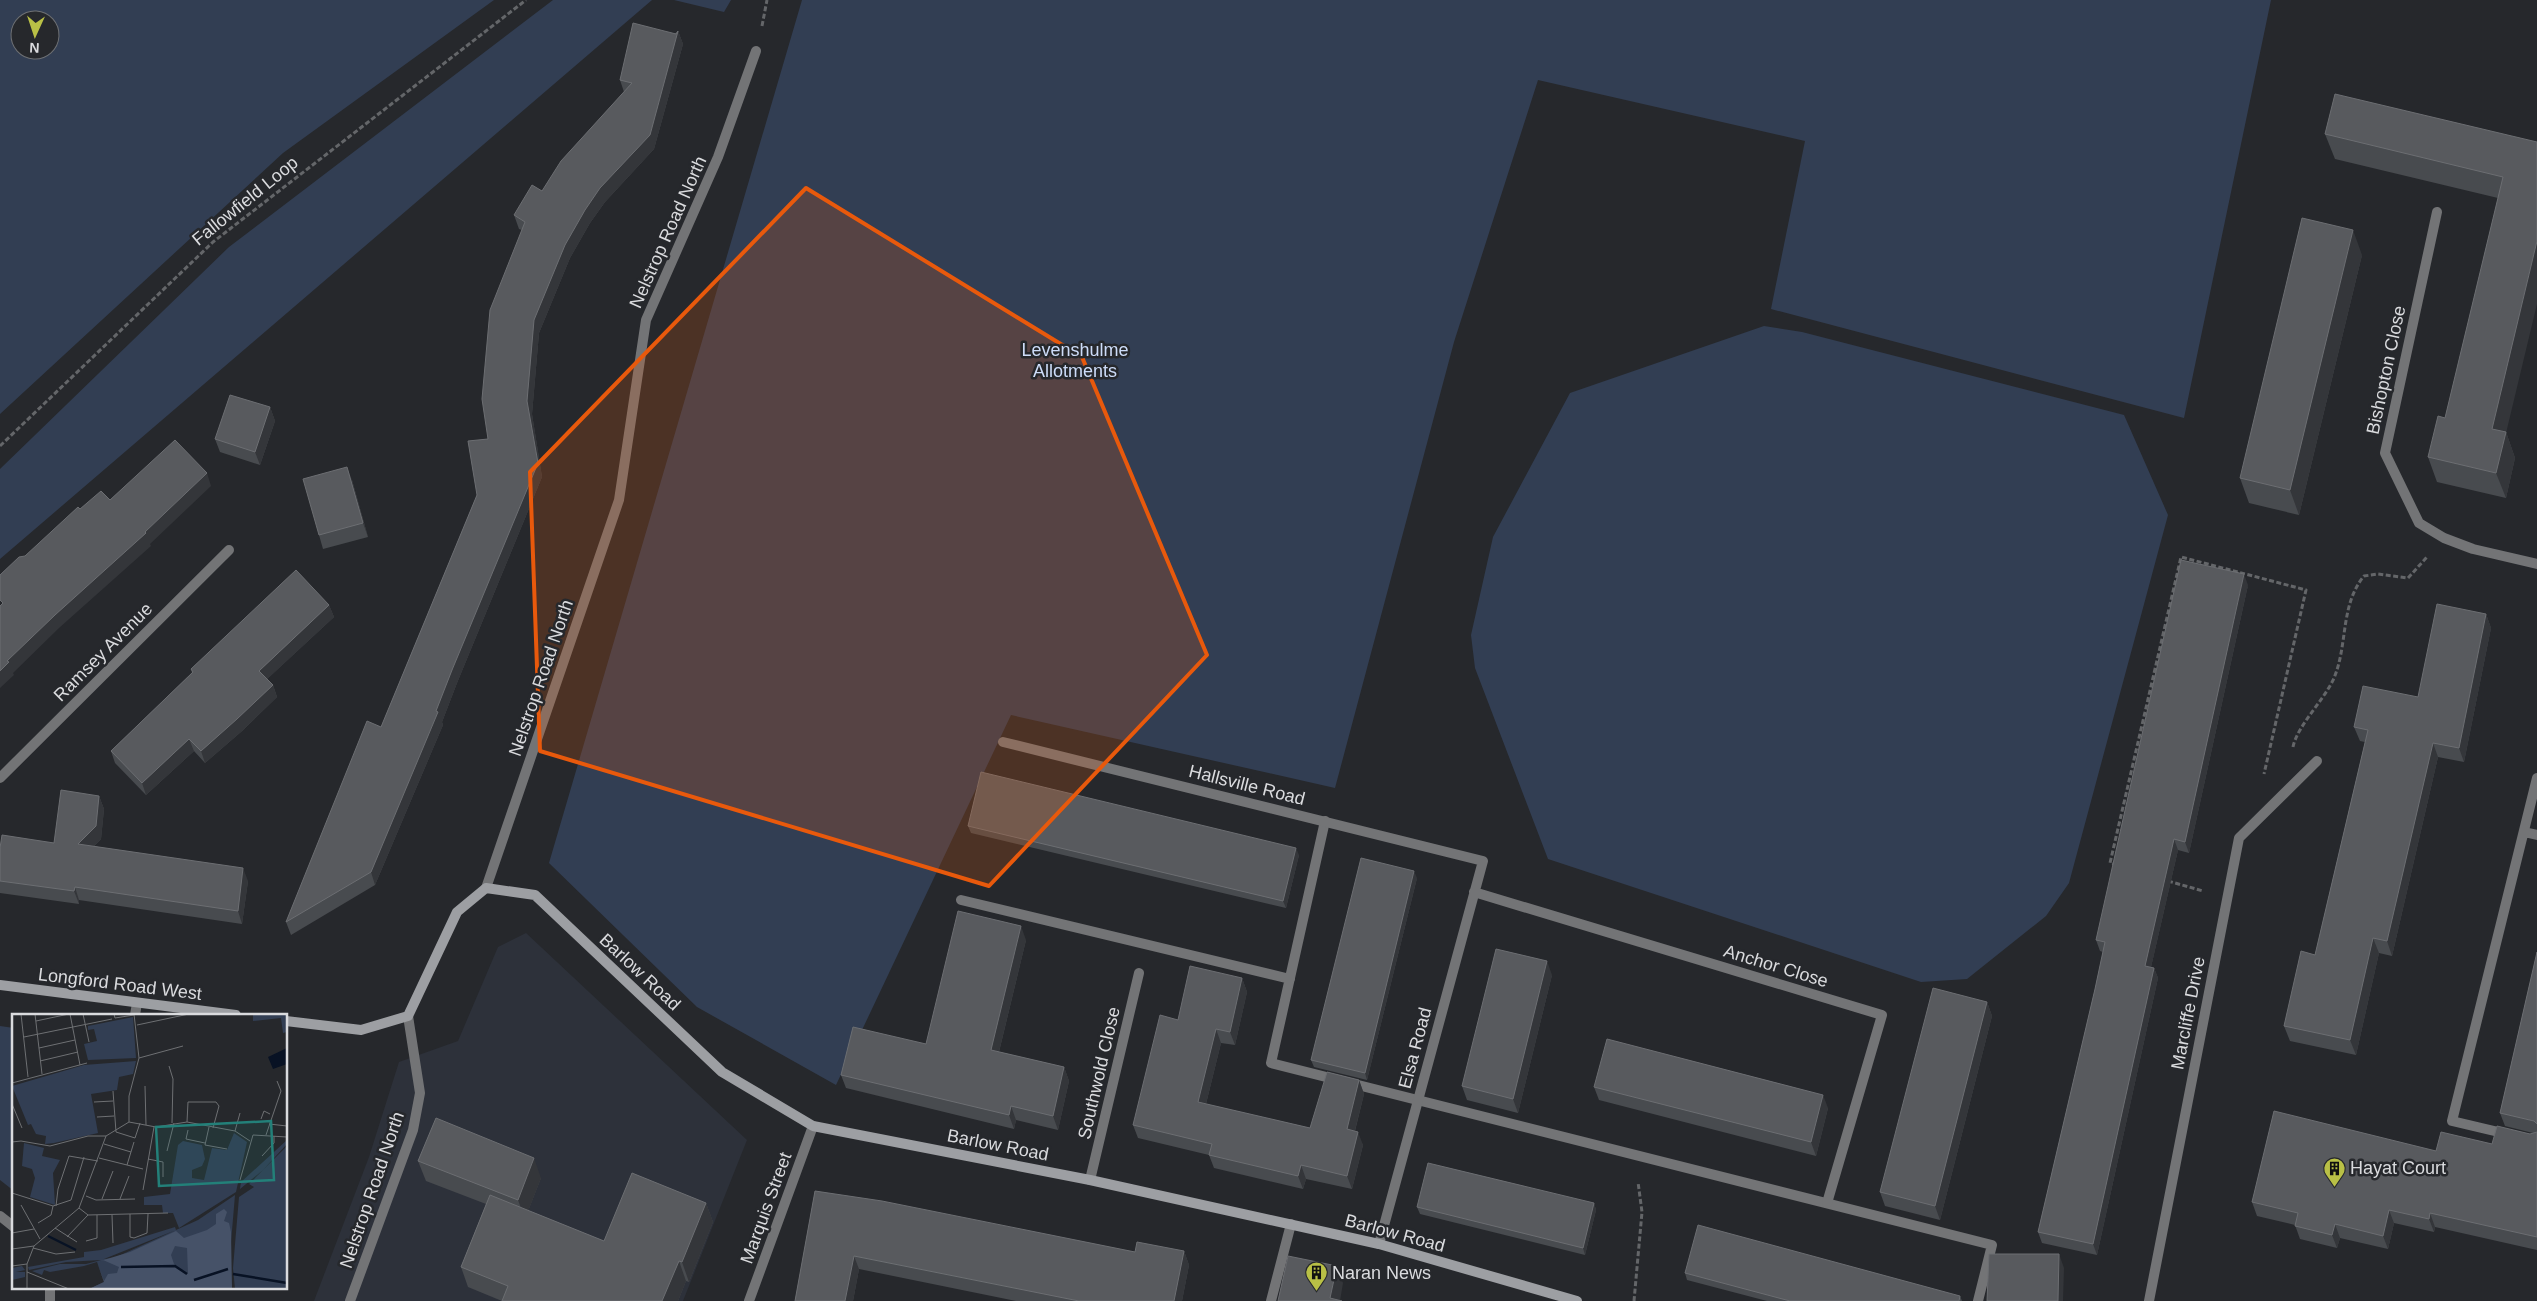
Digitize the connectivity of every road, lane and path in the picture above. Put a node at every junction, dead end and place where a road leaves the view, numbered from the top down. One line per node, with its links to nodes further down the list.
1 (526, 0): 4 (path, Fallowfield Loop)
2 (756, 51): 20 (street, Nelstrop Road North)
3 (2437, 212): 5 (street, Bishopton Close)
4 (0, 446)
5 (2444, 538): 7 (street, Bishopton Close); 13 (path)
6 (229, 550): 10 (street, Ramsey Avenue)
7 (2537, 564)
8 (1003, 742): 14 (street, Hallsville Road)
9 (2318, 762): 13 (street, Marcliffe Drive)
10 (0, 778)
11 (2263, 778): 18 (path)
12 (2537, 778): 15 (street)
13 (2298, 781): 22 (street, Marcliffe Drive)
14 (1325, 822): 17 (street, Hallsville Road); 25 (street)
15 (2524, 832): 16 (street); 34 (street)
16 (2537, 836)
17 (1483, 861): 21 (street, Elsa Road)
18 (2119, 866)
19 (2164, 880): 22 (path)
20 (486, 888): 30 (street); 33 (street, Barlow Road)
21 (1474, 892): 32 (street, Elsa Road); 37 (street, Anchor Close)
22 (2227, 898): 50 (street, Marcliffe Drive)
23 (961, 900): 25 (street)
24 (1139, 973): 36 (street, Southwold Close)
25 (1290, 980): 32 (street)
26 (0, 985): 27 (street, Longford Road West)
27 (137, 1003): 28 (street); 29 (street, Longford Road West)
28 (136, 1014)
29 (228, 1014)
30 (408, 1016): 31 (street); 44 (street, Nelstrop Road North)
31 (288, 1021)
32 (1418, 1100): 35 (street); 41 (street, Elsa Road)
33 (813, 1126): 36 (street, Barlow Road); 45 (street, Marquis Street)
34 (2518, 1136)
35 (1634, 1155): 37 (street); 48 (path)
36 (1090, 1180): 39 (street, Barlow Road)
37 (1827, 1203): 49 (street)
38 (0, 1216): 40 (street)
39 (1291, 1224): 41 (street, Barlow Road); 46 (street)
40 (12, 1225)
41 (1379, 1244): 47 (street, Barlow Road)
42 (50, 1288): 43 (street)
43 (50, 1301)
44 (350, 1301)
45 (749, 1301)
46 (1271, 1301)
47 (1577, 1301)
48 (1634, 1301)
49 (1978, 1301)
50 (2148, 1301)

